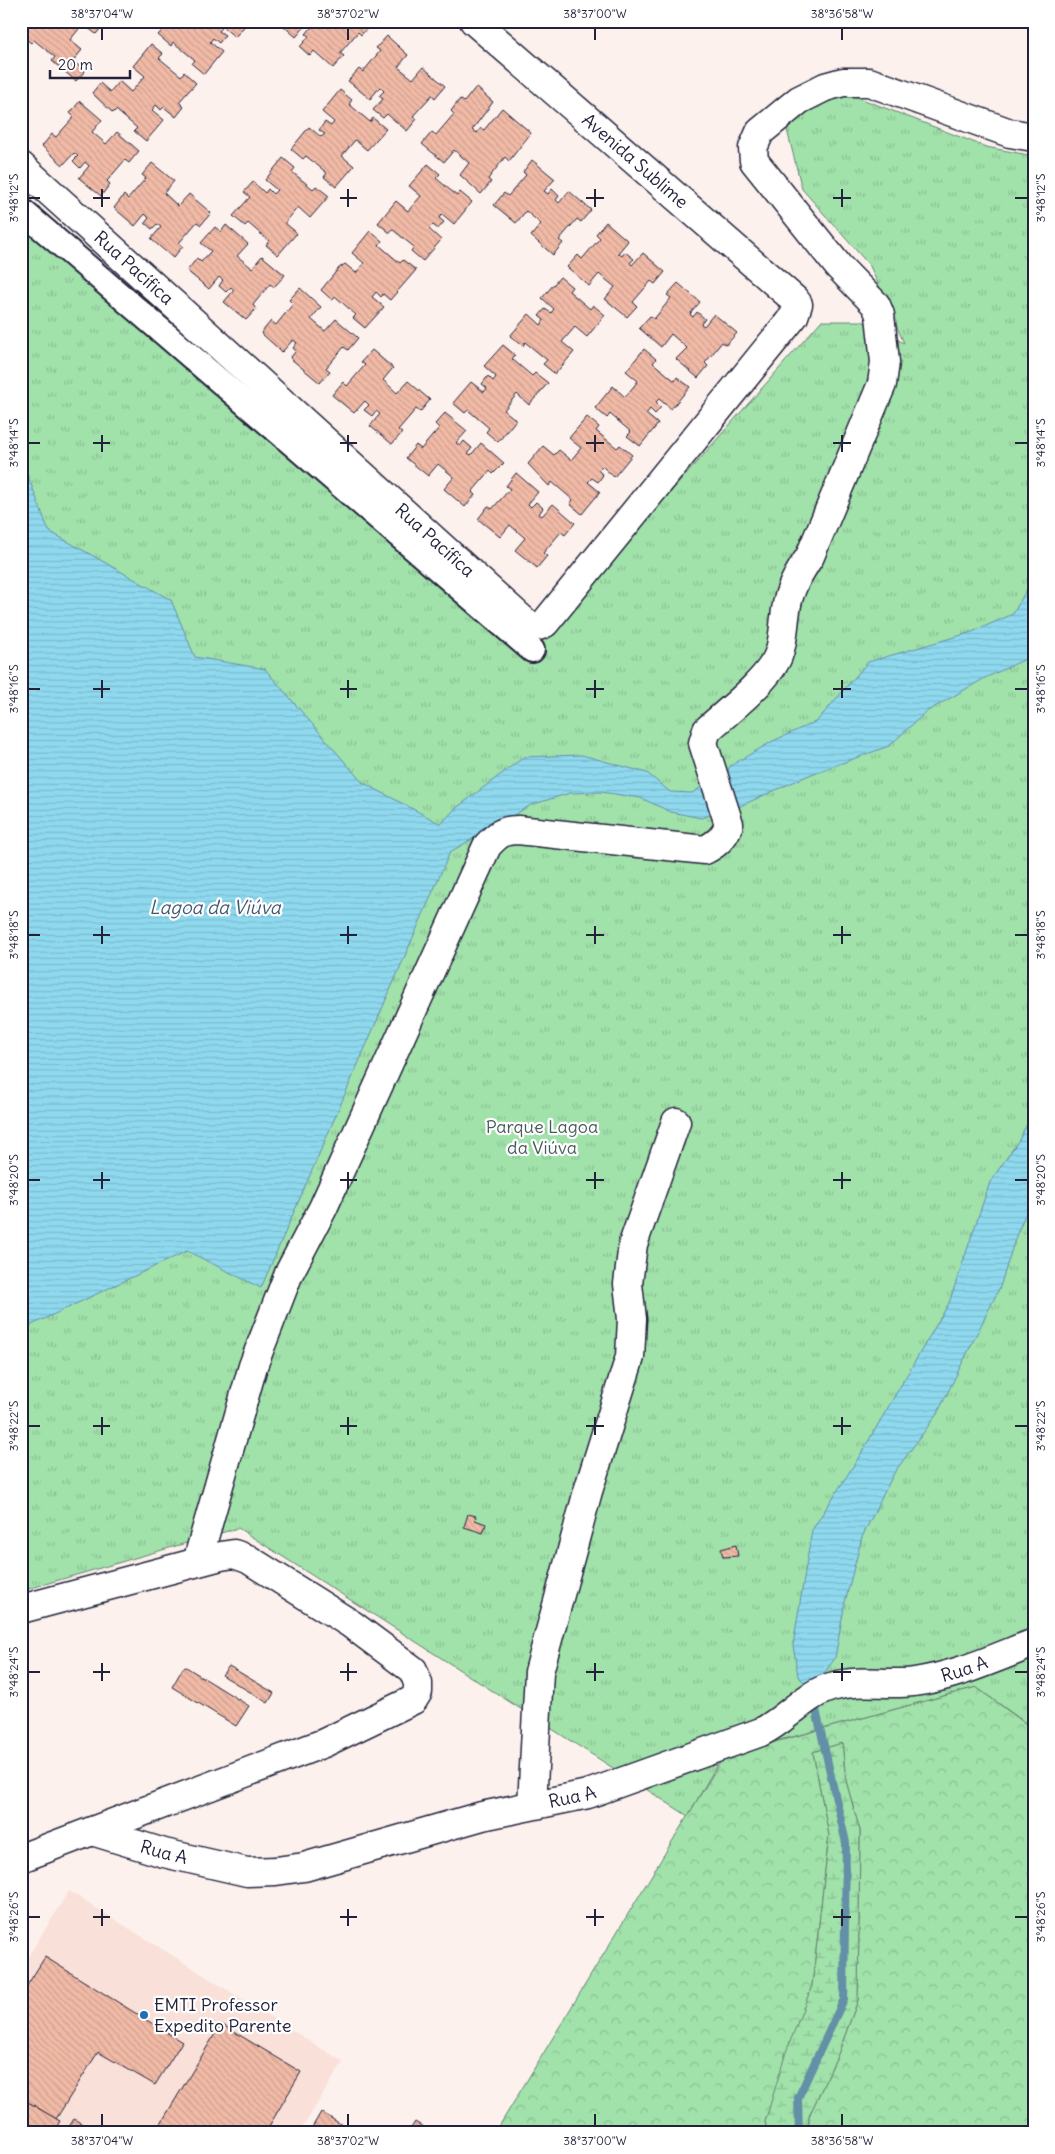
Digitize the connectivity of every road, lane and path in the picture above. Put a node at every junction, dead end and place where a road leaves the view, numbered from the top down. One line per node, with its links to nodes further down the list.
1 (474, 21): 5 (street, Avenida Sublime)
2 (1034, 137): 8 (street)
3 (21, 166): 5 (street, Rua Pacífica)
4 (21, 210): 6 (street)
5 (795, 300)
6 (532, 650)
7 (676, 1122): 11 (street)
8 (197, 1562): 9 (street, Rua A); 12 (street, Rua A)
9 (21, 1609)
10 (1034, 1643): 11 (street, Rua A)
11 (532, 1806): 12 (street, Rua A)
12 (92, 1831): 13 (street, Rua A)
13 (21, 1858)

